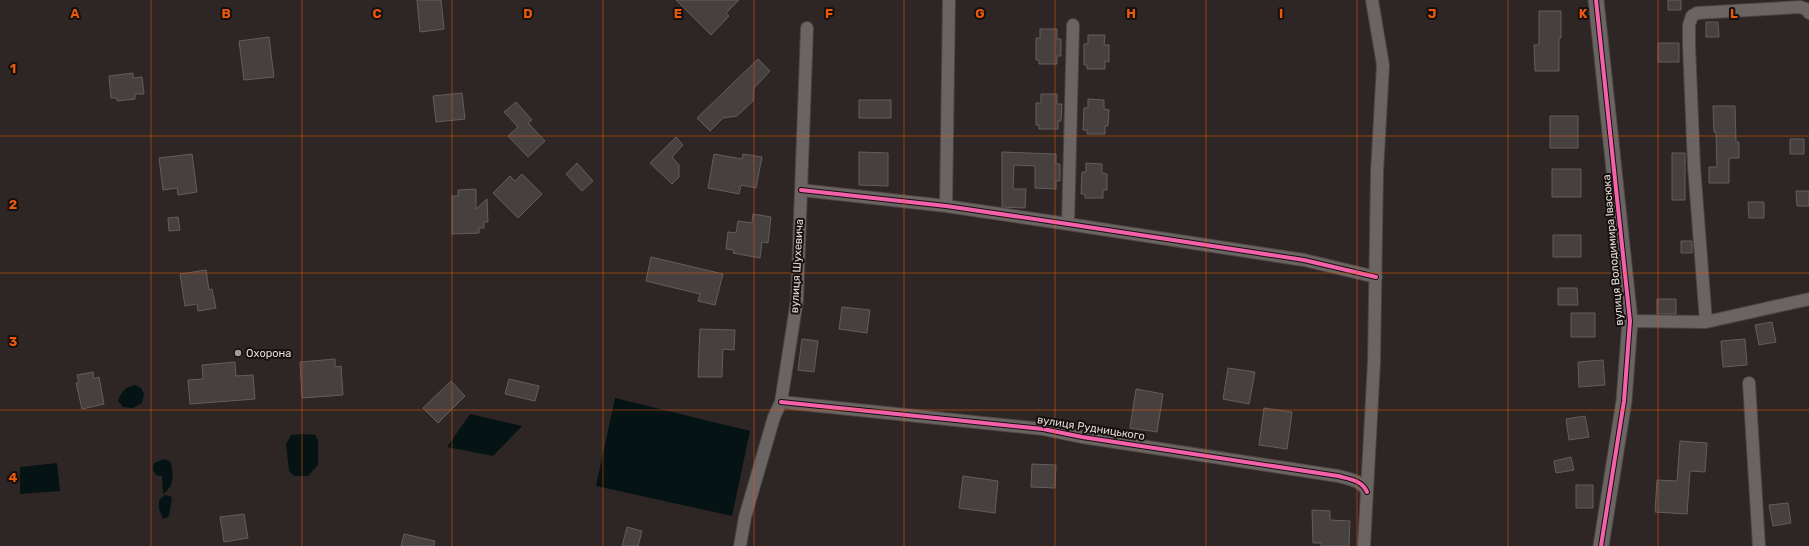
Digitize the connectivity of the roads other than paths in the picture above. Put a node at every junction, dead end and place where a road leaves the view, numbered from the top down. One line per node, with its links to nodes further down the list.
1 (949, 0): 8 (street)
2 (1372, 0): 10 (street)
3 (1596, 0): 12 (street, вулиця Володимира Івасюка)
4 (1809, 14): 13 (street)
5 (1073, 25): 9 (street)
6 (807, 28): 7 (street, вулиця Шухевича)
7 (801, 190): 8 (street); 15 (street, вулиця Шухевича)
8 (946, 206): 9 (street)
9 (1068, 224): 10 (street)
10 (1376, 277): 16 (street)
11 (1809, 299): 13 (street)
12 (1630, 321): 13 (street); 19 (street, вулиця Володимира Івасюка)
13 (1706, 322)
14 (1749, 383): 20 (street)
15 (781, 402): 16 (street, вулиця Рудницького); 17 (street, вулиця Шухевича)
16 (1367, 492): 18 (street)
17 (740, 546)
18 (1364, 546)
19 (1601, 546)
20 (1759, 546)

